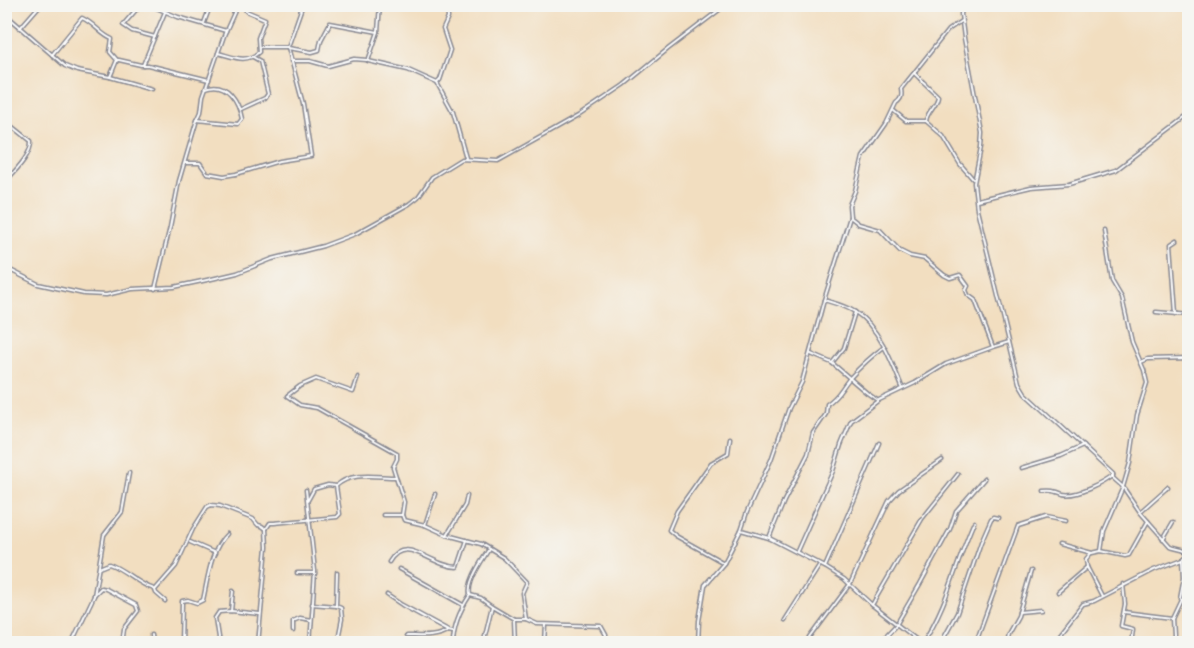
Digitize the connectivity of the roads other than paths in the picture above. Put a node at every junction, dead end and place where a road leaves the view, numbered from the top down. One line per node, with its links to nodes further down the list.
1 (9, 4): 13 (street)
2 (41, 4): 17 (street)
3 (141, 4): 20 (street)
4 (147, 4): 14 (street)
5 (211, 4): 16 (street)
6 (238, 4): 18 (street)
7 (243, 4): 21 (street)
8 (303, 4): 22 (street)
9 (380, 4): 19 (street)
10 (447, 4): 33 (street)
11 (727, 4): 42 (street)
12 (963, 4): 15 (street)
13 (4, 12): 17 (street)
14 (165, 12): 16 (street); 20 (street)
15 (961, 21): 30 (street); 44 (street)
16 (204, 24): 18 (street)
17 (20, 28): 24 (street)
18 (226, 31): 23 (street)
19 (378, 32): 22 (street); 28 (street)
20 (155, 37): 29 (street)
21 (260, 47): 22 (street); 25 (street)
22 (288, 48): 27 (street)
23 (218, 53): 25 (street); 32 (street)
24 (52, 55): 26 (street); 31 (street)
25 (253, 57): 36 (street)
26 (117, 60): 29 (street); 31 (street)
27 (291, 60): 28 (street); 43 (street)
28 (367, 60): 33 (street)
29 (143, 65): 32 (street)
30 (914, 73): 37 (street); 40 (street)
31 (110, 77): 35 (street)
32 (208, 80): 34 (street)
33 (437, 83): 42 (street)
34 (206, 88): 36 (street); 39 (street)
35 (152, 89)
36 (241, 109): 39 (street)
37 (893, 111): 40 (street); 47 (street)
38 (1190, 114): 46 (street)
39 (197, 120): 43 (street)
40 (926, 121): 44 (street)
41 (4, 131): 45 (street)
42 (466, 158): 51 (street)
43 (185, 163): 51 (street)
44 (974, 180): 46 (street)
45 (4, 183)
46 (977, 200): 57 (street)
47 (850, 217): 52 (street); 59 (street)
48 (1104, 231): 62 (street)
49 (1177, 240): 55 (street)
50 (4, 267): 51 (street)
51 (155, 289)
52 (824, 300): 53 (street); 60 (street)
53 (855, 312): 58 (street); 63 (street)
54 (1156, 312): 55 (street)
55 (1176, 314): 56 (street)
56 (1190, 315)
57 (1010, 342): 59 (street); 70 (street)
58 (884, 347): 65 (street); 66 (street)
59 (993, 347): 66 (street)
60 (811, 354): 63 (street); 97 (street)
61 (1190, 358): 62 (street)
62 (1141, 362): 79 (street)
63 (832, 363): 65 (street)
64 (358, 377): 76 (street)
65 (849, 379): 67 (street); 100 (street)
66 (902, 388): 67 (street)
67 (879, 400): 106 (street)
68 (730, 438): 113 (street)
69 (879, 443): 115 (street)
70 (1083, 446): 72 (street); 75 (street)
71 (942, 460): 123 (street)
72 (1021, 468)
73 (129, 473): 117 (street)
74 (958, 474): 137 (street)
75 (1113, 474): 79 (street); 82 (street)
76 (396, 477): 78 (street); 88 (street)
77 (984, 479): 151 (street)
78 (336, 486): 85 (street); 90 (street)
79 (1123, 487): 86 (street); 107 (street)
80 (1168, 487): 86 (street)
81 (306, 490): 85 (street)
82 (1044, 491)
83 (435, 494): 95 (street)
84 (467, 496): 99 (street)
85 (308, 500): 90 (street)
86 (1140, 512): 92 (street)
87 (383, 515): 88 (street)
88 (402, 515): 95 (street)
89 (998, 518): 177 (street)
90 (310, 519): 96 (street); 122 (street)
91 (1066, 520): 178 (street)
92 (1148, 521): 101 (street); 107 (street)
93 (974, 522): 159 (street)
94 (1173, 522): 101 (street)
95 (425, 525): 99 (street)
96 (266, 529): 103 (street); 144 (street)
97 (741, 530): 100 (street); 113 (street)
98 (227, 534): 109 (street)
99 (447, 535): 102 (street)
100 (769, 538): 106 (street)
101 (1163, 539): 108 (street)
102 (467, 540): 105 (street); 112 (street)
103 (189, 542): 109 (street); 125 (street)
104 (1059, 544): 110 (street)
105 (489, 549): 129 (street); 147 (street)
106 (797, 551): 114 (street)
107 (1101, 551): 110 (street)
108 (1190, 552): 111 (street)
109 (214, 553): 164 (street)
110 (1092, 553): 116 (street)
111 (1183, 559): 124 (street); 133 (street)
112 (389, 562)
113 (724, 563): 174 (street)
114 (820, 564): 115 (street); 149 (street)
115 (825, 567): 123 (street)
116 (1087, 567): 127 (street); 131 (street)
117 (99, 568): 125 (street); 130 (street)
118 (399, 569): 136 (street)
119 (1031, 571): 142 (street)
120 (337, 572): 138 (street)
121 (297, 573): 122 (street)
122 (315, 573): 135 (street)
123 (850, 584): 137 (street); 158 (street)
124 (1123, 584): 131 (street); 143 (street)
125 (155, 590): 134 (street)
126 (233, 591): 141 (street)
127 (1058, 592)
128 (387, 595): 152 (street)
129 (470, 595): 136 (street); 139 (street)
130 (94, 596): 161 (street); 162 (street)
131 (1102, 596): 160 (street)
132 (1190, 597): 133 (street)
133 (1181, 599): 145 (street)
134 (165, 601)
135 (312, 604): 138 (street); 148 (street)
136 (463, 605): 154 (street)
137 (872, 605): 151 (street)
138 (336, 606): 168 (street)
139 (492, 606): 146 (street); 170 (street)
140 (1041, 610): 142 (street)
141 (231, 611): 144 (street); 165 (street)
142 (1019, 612): 160 (street)
143 (1124, 612): 145 (street); 180 (street)
144 (261, 614): 166 (street)
145 (1172, 618): 157 (street)
146 (514, 619): 147 (street); 171 (street)
147 (526, 619): 150 (street)
148 (311, 620): 153 (street); 167 (street)
149 (785, 620)
150 (546, 625): 172 (street); 173 (street)
151 (896, 625): 159 (street); 175 (street)
152 (448, 630): 154 (street); 156 (street)
153 (293, 631)
154 (453, 631): 169 (street)
155 (151, 636): 163 (street)
156 (406, 636)
157 (1173, 636)
158 (810, 638)
159 (921, 643): 176 (street)
160 (1006, 643): 179 (street)
161 (71, 644)
162 (122, 644)
163 (152, 644)
164 (181, 644)
165 (219, 644)
166 (258, 644)
167 (309, 644)
168 (337, 644)
169 (453, 644)
170 (483, 644)
171 (515, 644)
172 (544, 644)
173 (606, 644)
174 (698, 644)
175 (878, 644)
176 (934, 644)
177 (940, 644)
178 (975, 644)
179 (990, 644)
180 (1131, 644)

